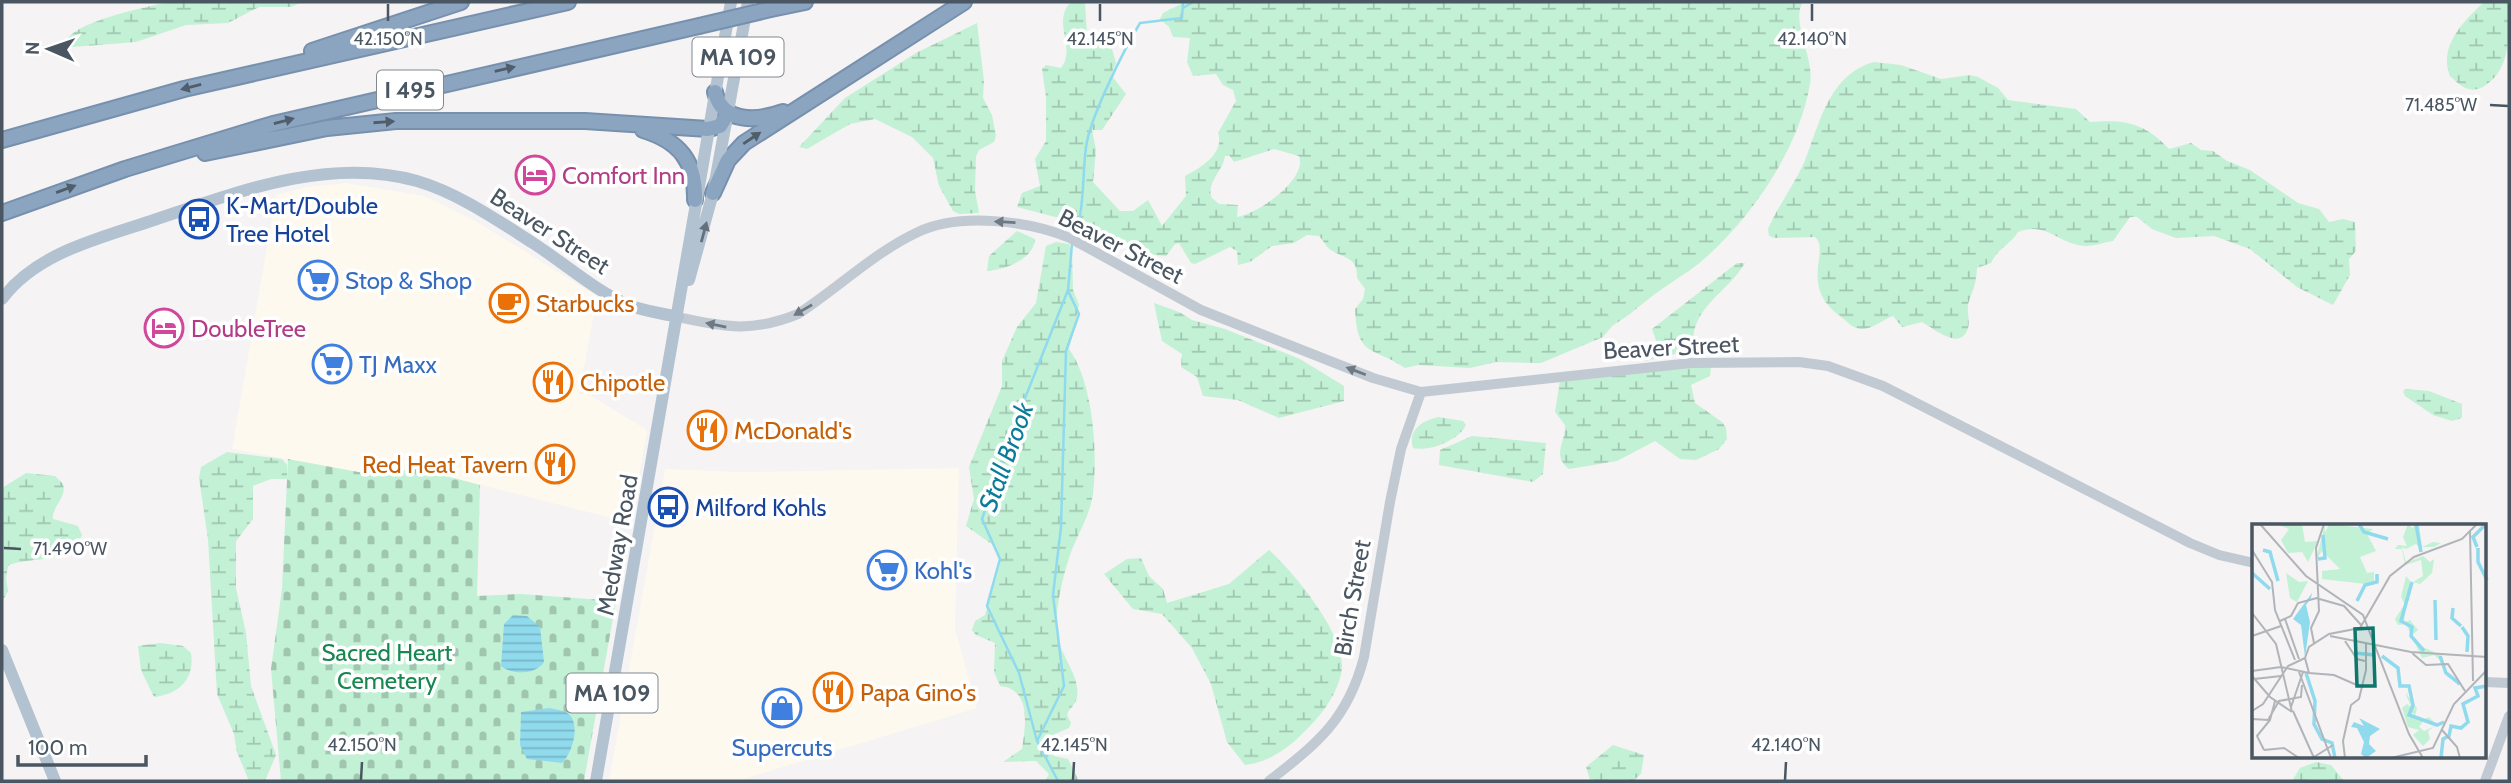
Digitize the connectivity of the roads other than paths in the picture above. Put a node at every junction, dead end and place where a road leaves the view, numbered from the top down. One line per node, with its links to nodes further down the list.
1 (461, 2): 7 (highway)
2 (568, 2): 7 (highway, I 495)
3 (731, 2): 8 (main road, Medway Road / MA 109)
4 (748, 2): 10 (main road, Medway Road / MA 109)
5 (805, 2): 14 (highway, I 495, one-way to 5, bridge)
6 (964, 2): 9 (highway)
7 (214, 81): 13 (highway, I 495, one-way to 13)
8 (715, 92): 10 (highway); 12 (main road, Medway Road / MA 109)
9 (807, 102): 10 (highway); 15 (highway, one-way to 9)
10 (728, 113): 12 (highway); 15 (main road, Medway Road / MA 109)
11 (600, 122): 12 (highway); 14 (highway, one-way to 11); 16 (highway)
12 (708, 129): 16 (main road, Medway Road / MA 109)
13 (2, 140)
14 (125, 169): 17 (highway, I 495, one-way to 14)
15 (713, 192): 19 (main road, Medway Road / MA 109, one-way to 15)
16 (695, 200): 19 (main road, Medway Road / MA 109)
17 (5, 212)
18 (2, 299): 19 (main road, Beaver Street)
19 (678, 317): 20 (street, Beaver Street, one-way to 19); 27 (main road, Medway Road / MA 109)
20 (1421, 392): 21 (street, Beaver Street); 28 (street, Birch Street)
21 (2252, 564)
22 (2, 650): 26 (main road)
23 (2486, 682): 24 (street)
24 (2509, 683)
25 (2509, 716): 29 (street)
26 (55, 781)
27 (596, 781)
28 (1269, 781)
29 (2485, 781)

